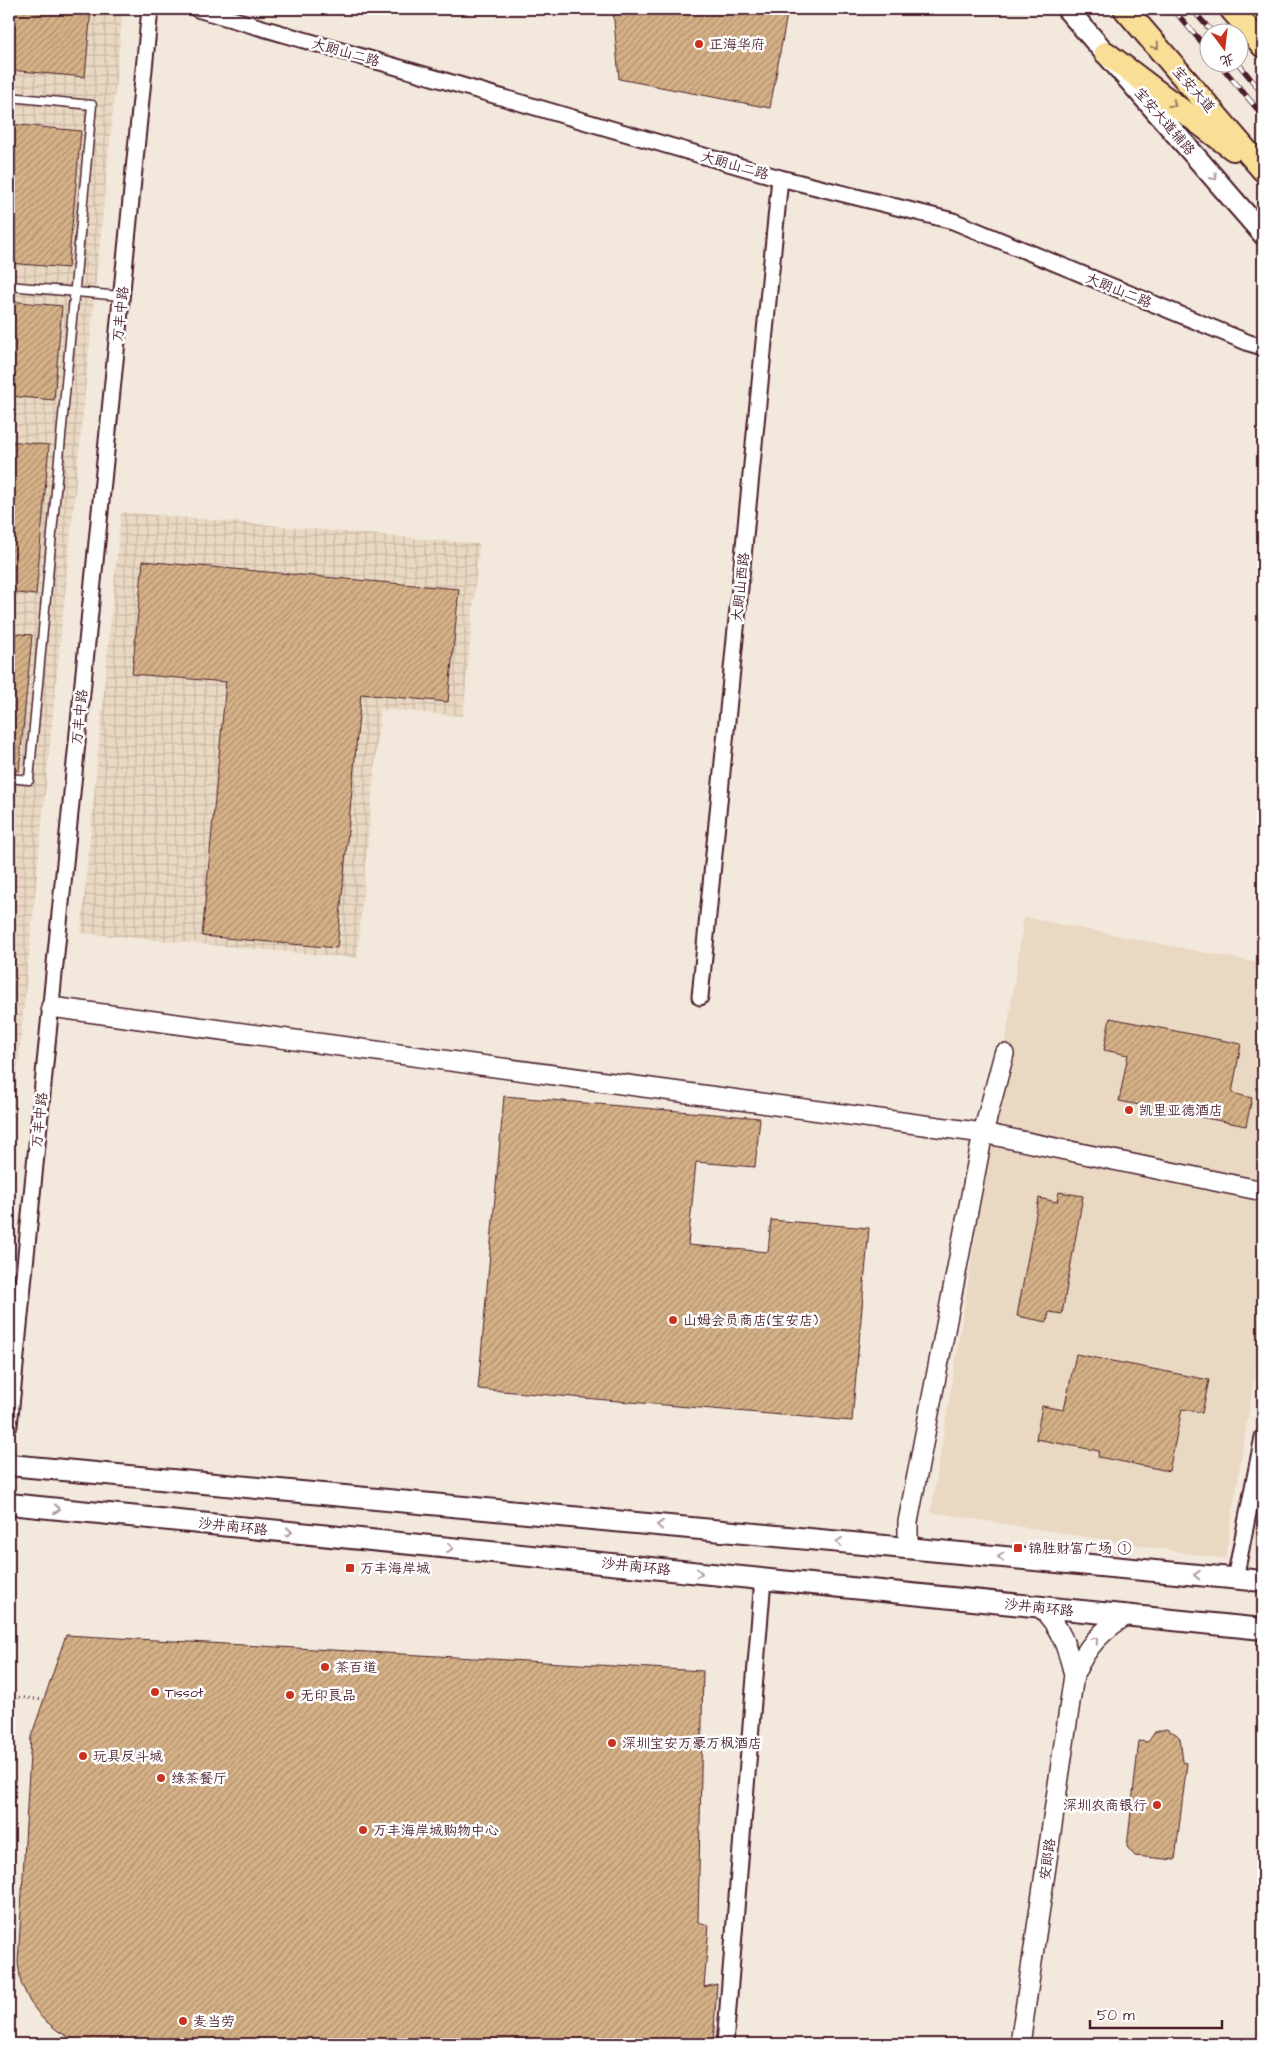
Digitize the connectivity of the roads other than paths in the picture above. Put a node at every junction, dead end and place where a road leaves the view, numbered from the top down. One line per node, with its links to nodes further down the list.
1 (150, 9): 14 (street, 万丰中路)
2 (197, 9): 10 (street, 大朗山二路)
3 (1067, 9): 7 (main road, 宝安大道辅路)
4 (1124, 9): 9 (main road, 宝安大道, one-way to 9)
5 (1231, 9): 6 (main road)
6 (1263, 46)
7 (1106, 53): 9 (main road, one-way to 9); 11 (main road, 宝安大道辅路, one-way to 11)
8 (9, 97): 13 (lane)
9 (1263, 171)
10 (780, 178): 15 (street, 大朗山二路); 17 (street, 大朗山西路)
11 (1263, 234)
12 (9, 286): 13 (lane)
13 (74, 292): 14 (lane); 16 (lane)
14 (122, 296): 18 (street, 万丰中路)
15 (1263, 347)
16 (9, 778)
17 (700, 997)
18 (50, 1007): 20 (street); 22 (street, 万丰中路)
19 (1004, 1054): 20 (street)
20 (983, 1132): 21 (street); 26 (street)
21 (1263, 1191)
22 (9, 1426)
23 (1263, 1437): 28 (street)
24 (9, 1464): 26 (main road, one-way to 24)
25 (9, 1504): 27 (main road, 沙井南环路, one-way to 27)
26 (908, 1548): 28 (main road, one-way to 26)
27 (763, 1579): 30 (main road, 沙井南环路); 34 (street)
28 (1235, 1579): 29 (main road)
29 (1263, 1581)
30 (1040, 1607): 31 (main road, 沙井南环路); 33 (street, 安郎路)
31 (1127, 1615): 32 (main road, 沙井南环路); 33 (street, 安郎路, one-way to 31)
32 (1263, 1629)
33 (1074, 1675): 35 (street, 安郎路)
34 (725, 2044)
35 (1020, 2044)

